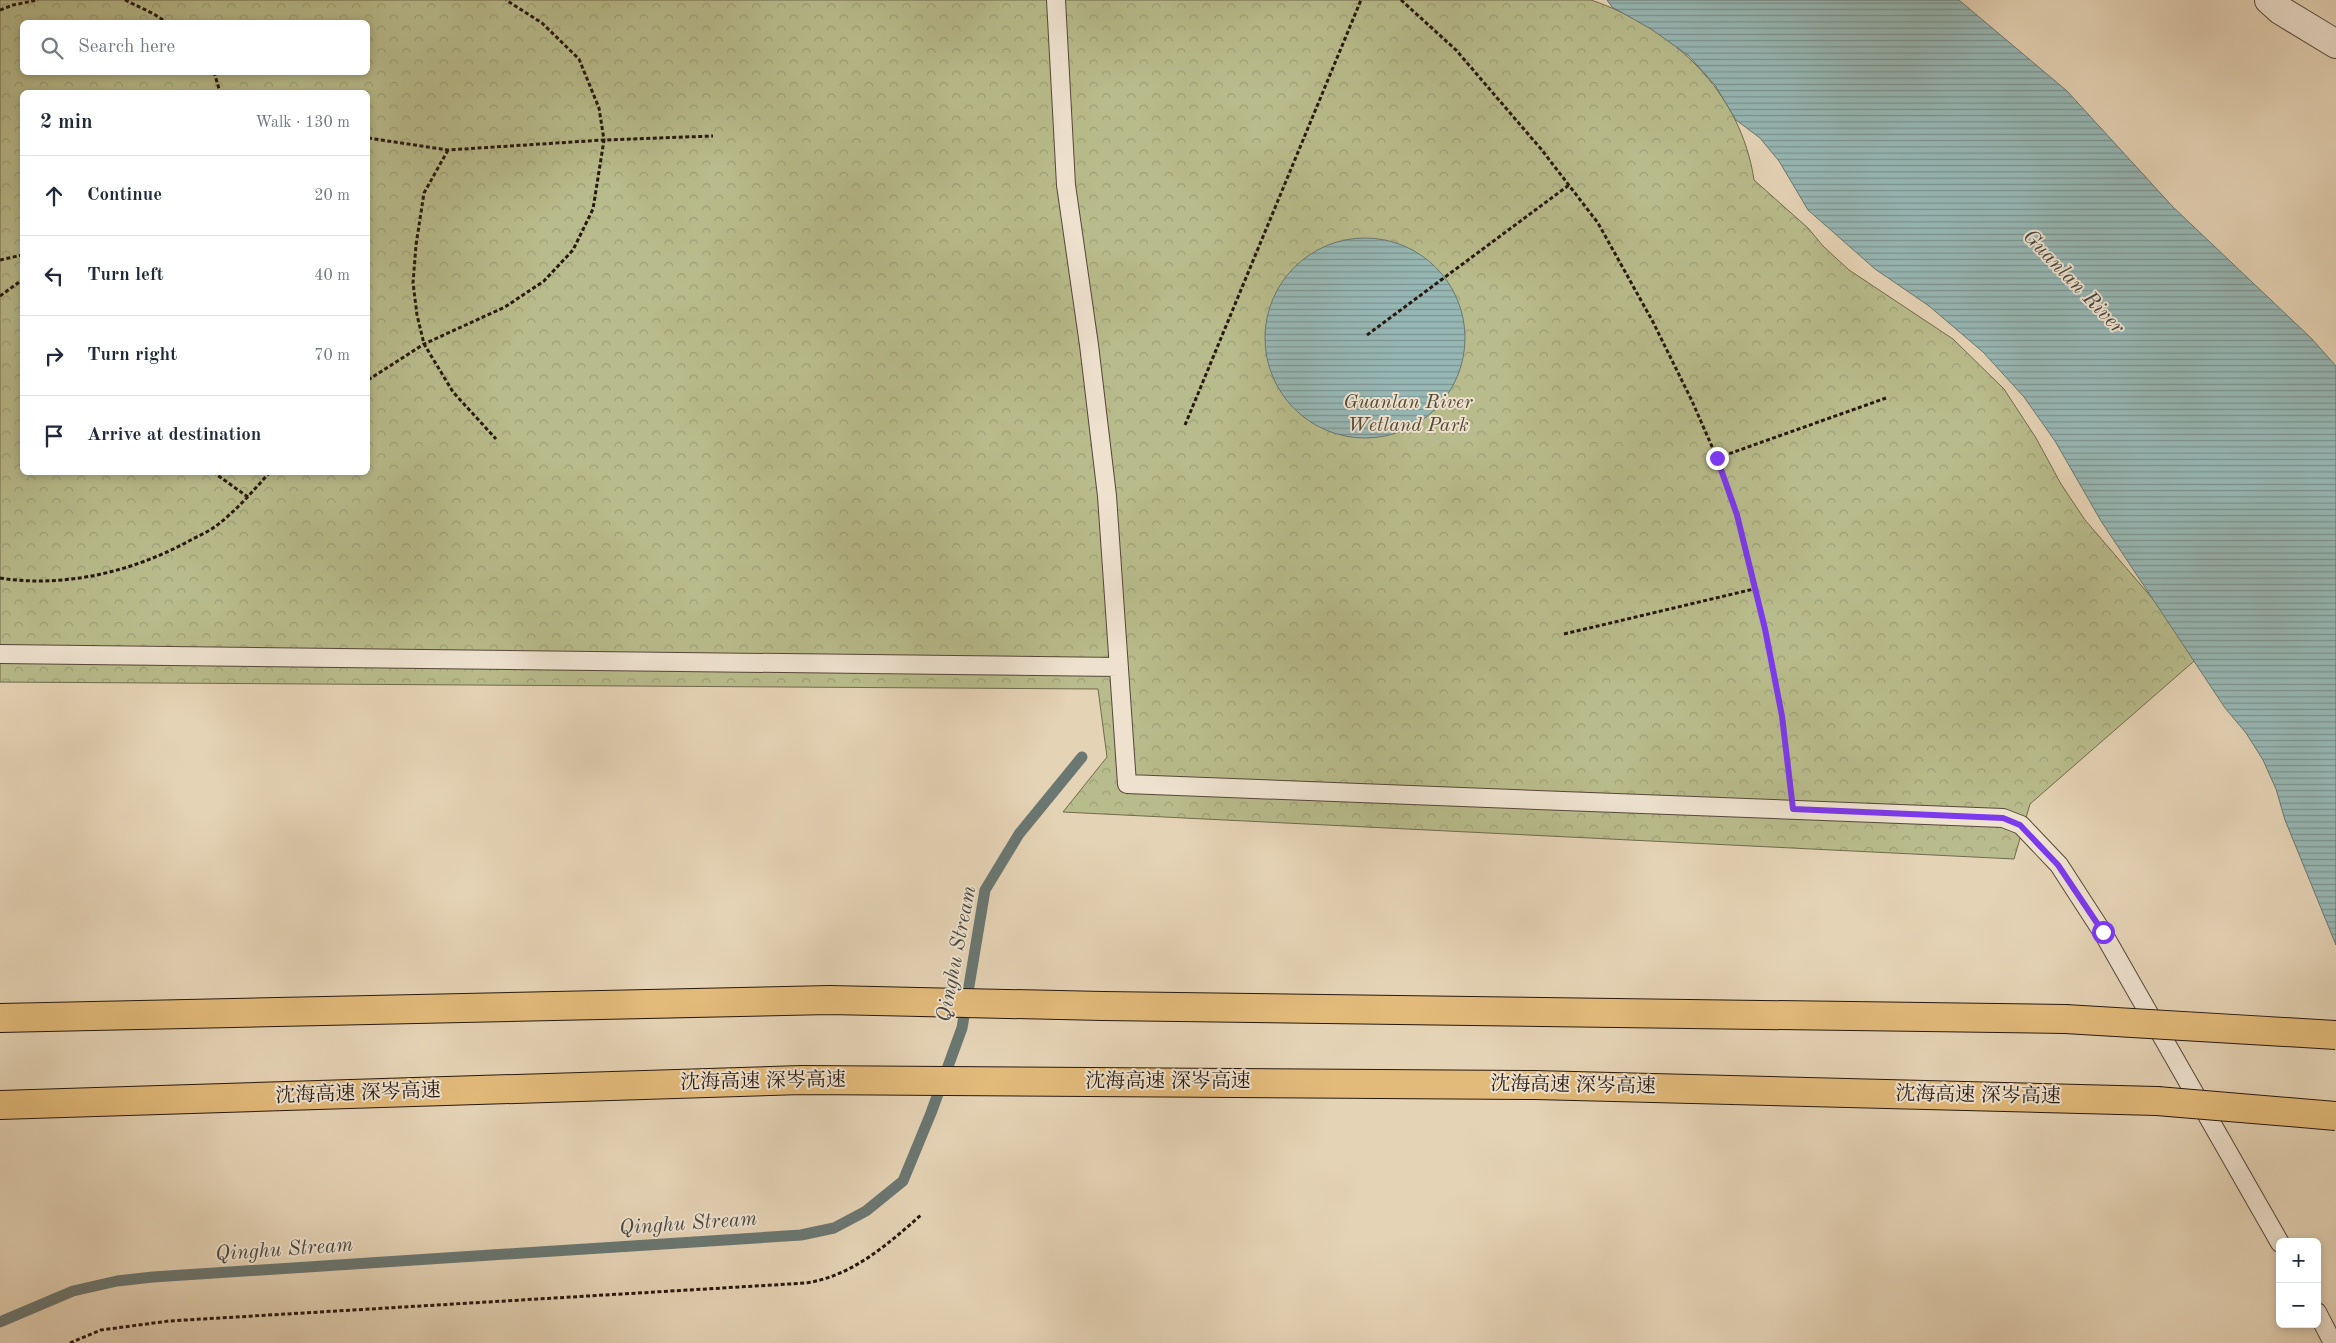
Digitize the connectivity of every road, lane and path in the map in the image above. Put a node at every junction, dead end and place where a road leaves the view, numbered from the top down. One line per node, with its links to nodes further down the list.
1 (38, 0): 8 (path)
2 (125, 0): 9 (path)
3 (506, 0): 15 (path)
4 (1056, 0): 36 (lane)
5 (1361, 0): 26 (path)
6 (1401, 0): 17 (path)
7 (2269, 0): 10 (street)
8 (0, 10)
9 (163, 20)
10 (2336, 44)
11 (215, 75): 12 (path)
12 (219, 90)
13 (713, 136): 15 (path)
14 (370, 138): 16 (path)
15 (604, 140): 16 (path); 23 (path)
16 (448, 150): 23 (path)
17 (1569, 185): 22 (path); 28 (path)
18 (20, 255): 19 (path)
19 (0, 260)
20 (20, 281): 21 (path)
21 (0, 296)
22 (1367, 335)
23 (424, 344): 24 (path); 27 (path)
24 (370, 379)
25 (1886, 398): 28 (path)
26 (1186, 425)
27 (496, 439)
28 (1717, 458): 33 (path)
29 (217, 475): 31 (path)
30 (267, 475): 31 (path)
31 (248, 497): 32 (path)
32 (0, 578)
33 (1754, 589): 34 (path); 37 (path)
34 (1564, 634)
35 (0, 654): 36 (lane)
36 (1118, 667): 37 (lane)
37 (1793, 809): 43 (lane)
38 (0, 1018): 39 (highway, bridge)
39 (2336, 1035)
40 (0, 1105): 41 (highway, 沈海高速 深岑高速, bridge)
41 (2336, 1116)
42 (921, 1215): 45 (path)
43 (2277, 1238)
44 (2321, 1320): 46 (lane)
45 (70, 1343)
46 (2333, 1343)

